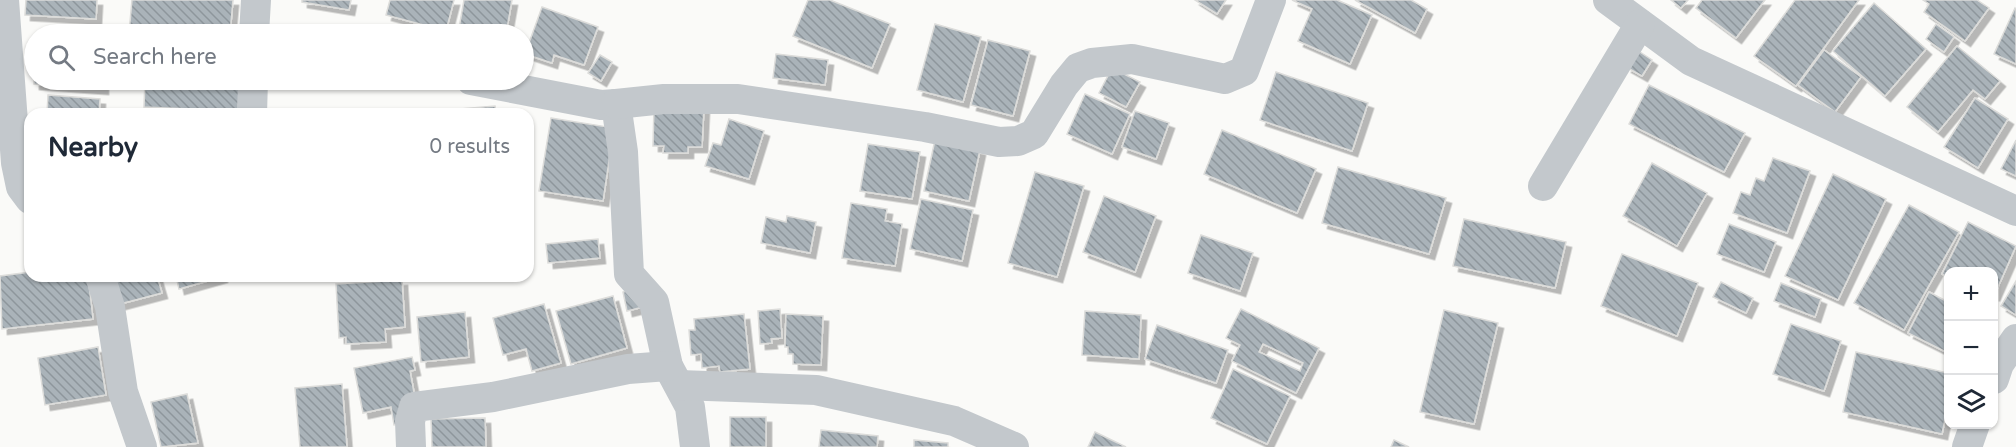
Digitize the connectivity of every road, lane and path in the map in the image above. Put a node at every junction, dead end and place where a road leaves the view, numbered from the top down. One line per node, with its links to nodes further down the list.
1 (4, 0): 12 (street)
2 (256, 0): 5 (street)
3 (1271, 0): 9 (street)
4 (1608, 0): 6 (street)
5 (255, 24)
6 (1640, 24): 11 (street); 13 (street)
7 (253, 90): 10 (street)
8 (523, 90): 9 (street)
9 (616, 104): 16 (street)
10 (252, 108)
11 (1543, 186)
12 (24, 191)
13 (2016, 211)
14 (102, 282): 19 (street)
15 (2016, 339): 17 (street)
16 (674, 375): 20 (street); 21 (street); 22 (street)
17 (1995, 375)
18 (1974, 429): 23 (street)
19 (142, 447)
20 (411, 447)
21 (695, 447)
22 (1014, 447)
23 (1966, 447)

